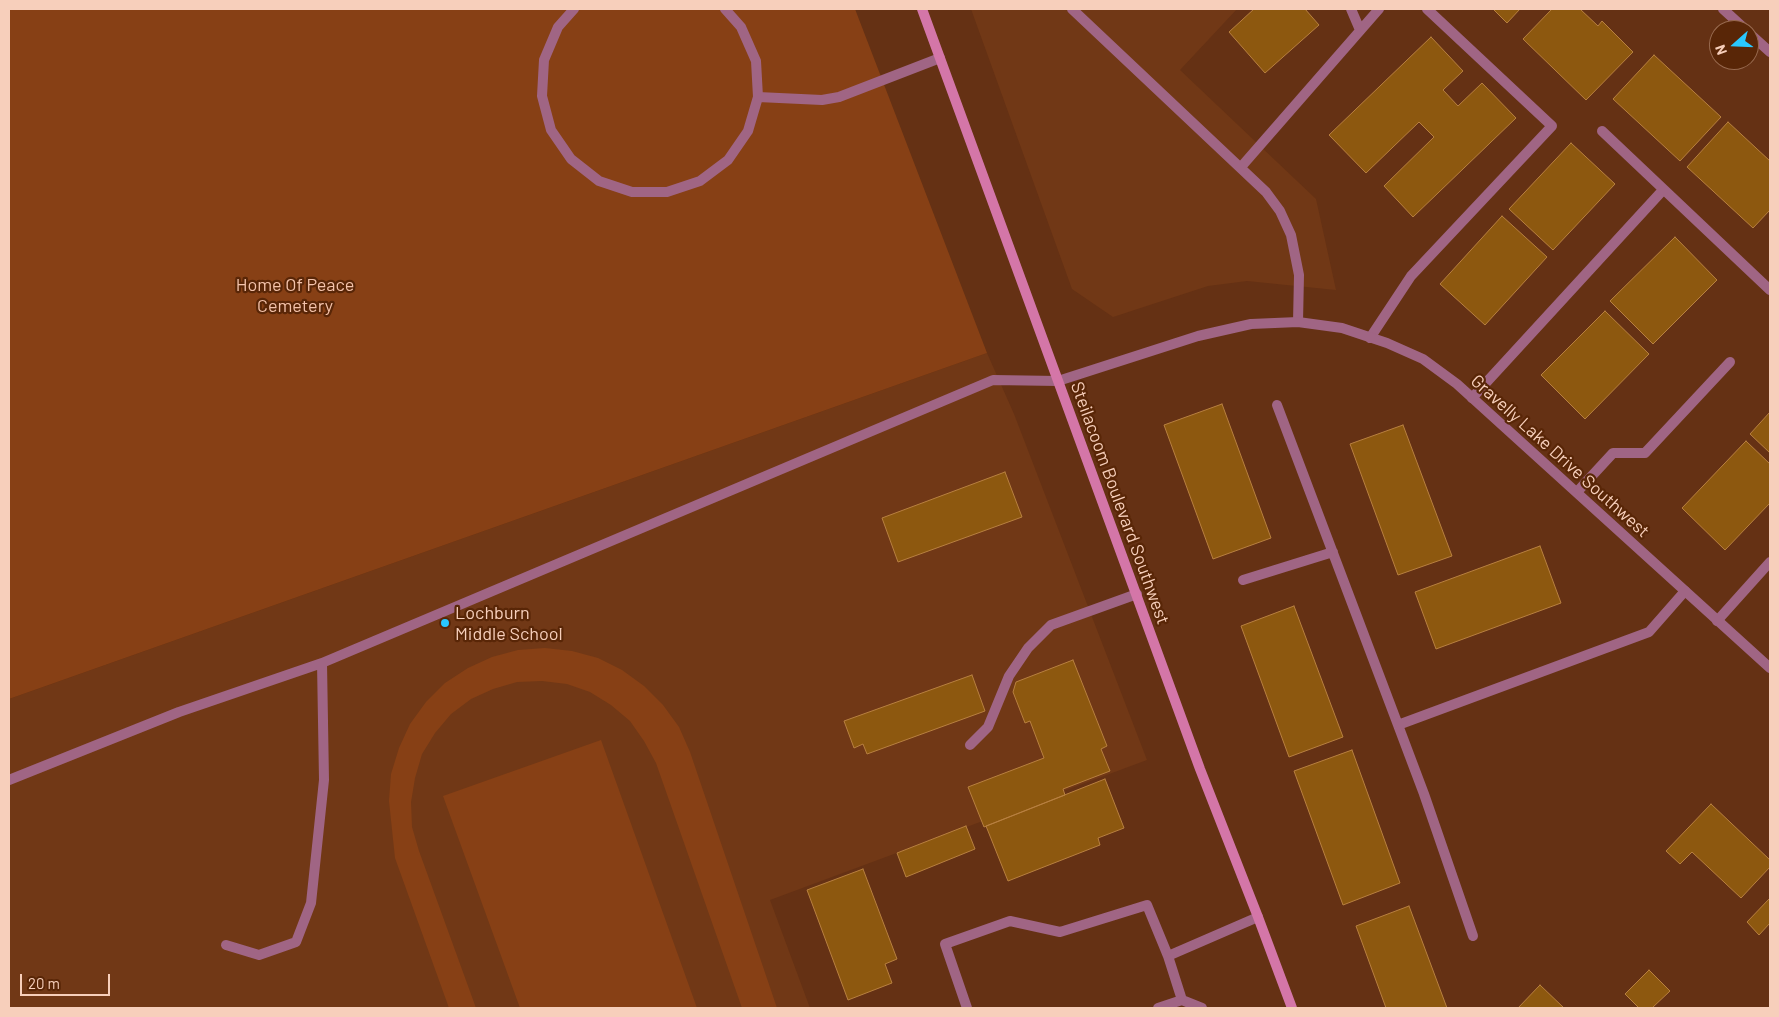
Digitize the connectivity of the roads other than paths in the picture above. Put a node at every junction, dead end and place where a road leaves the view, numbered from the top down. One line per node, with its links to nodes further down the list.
1 (574, 9): 14 (street)
2 (725, 9): 14 (street)
3 (922, 9): 13 (main road, Steilacoom Boulevard Southwest)
4 (1072, 9): 16 (street)
5 (1351, 9): 10 (street)
6 (1379, 9): 10 (street)
7 (1426, 9): 20 (street)
8 (1723, 9): 9 (street)
9 (1735, 20)
10 (1360, 30): 16 (street)
11 (1759, 42): 12 (street)
12 (1770, 52)
13 (940, 58): 14 (street); 22 (main road, Steilacoom Boulevard Southwest)
14 (758, 97)
15 (1602, 131): 17 (street)
16 (1241, 167): 19 (street)
17 (1663, 190): 18 (street); 23 (street)
18 (1770, 290)
19 (1298, 322): 20 (street, Gravelly Lake Drive Southwest); 22 (street, Gravelly Lake Drive Southwest)
20 (1370, 338): 23 (street, Gravelly Lake Drive Southwest)
21 (1730, 362): 25 (street)
22 (1058, 381): 30 (main road, Steilacoom Boulevard Southwest); 32 (street, Gravelly Lake Drive Southwest)
23 (1472, 398): 25 (street, Gravelly Lake Drive Southwest)
24 (1277, 405): 26 (street)
25 (1577, 492): 29 (street, Gravelly Lake Drive Southwest)
26 (1333, 552): 28 (street); 34 (street)
27 (1770, 562): 31 (street)
28 (1244, 580)
29 (1685, 591): 31 (street, Gravelly Lake Drive Southwest); 34 (street)
30 (1137, 594): 35 (street); 37 (main road, Steilacoom Boulevard Southwest)
31 (1718, 621): 33 (street, Gravelly Lake Drive Southwest)
32 (322, 663): 36 (street, Gravelly Lake Drive Southwest); 39 (street)
33 (1770, 668)
34 (1398, 725): 38 (street)
35 (970, 745)
36 (9, 780)
37 (1258, 917): 40 (street); 45 (main road, Steilacoom Boulevard Southwest)
38 (1474, 936)
39 (226, 945)
40 (1168, 956): 41 (street); 42 (street)
41 (1182, 1000): 43 (street); 44 (street)
42 (967, 1008)
43 (1158, 1008)
44 (1202, 1008)
45 (1292, 1008)

